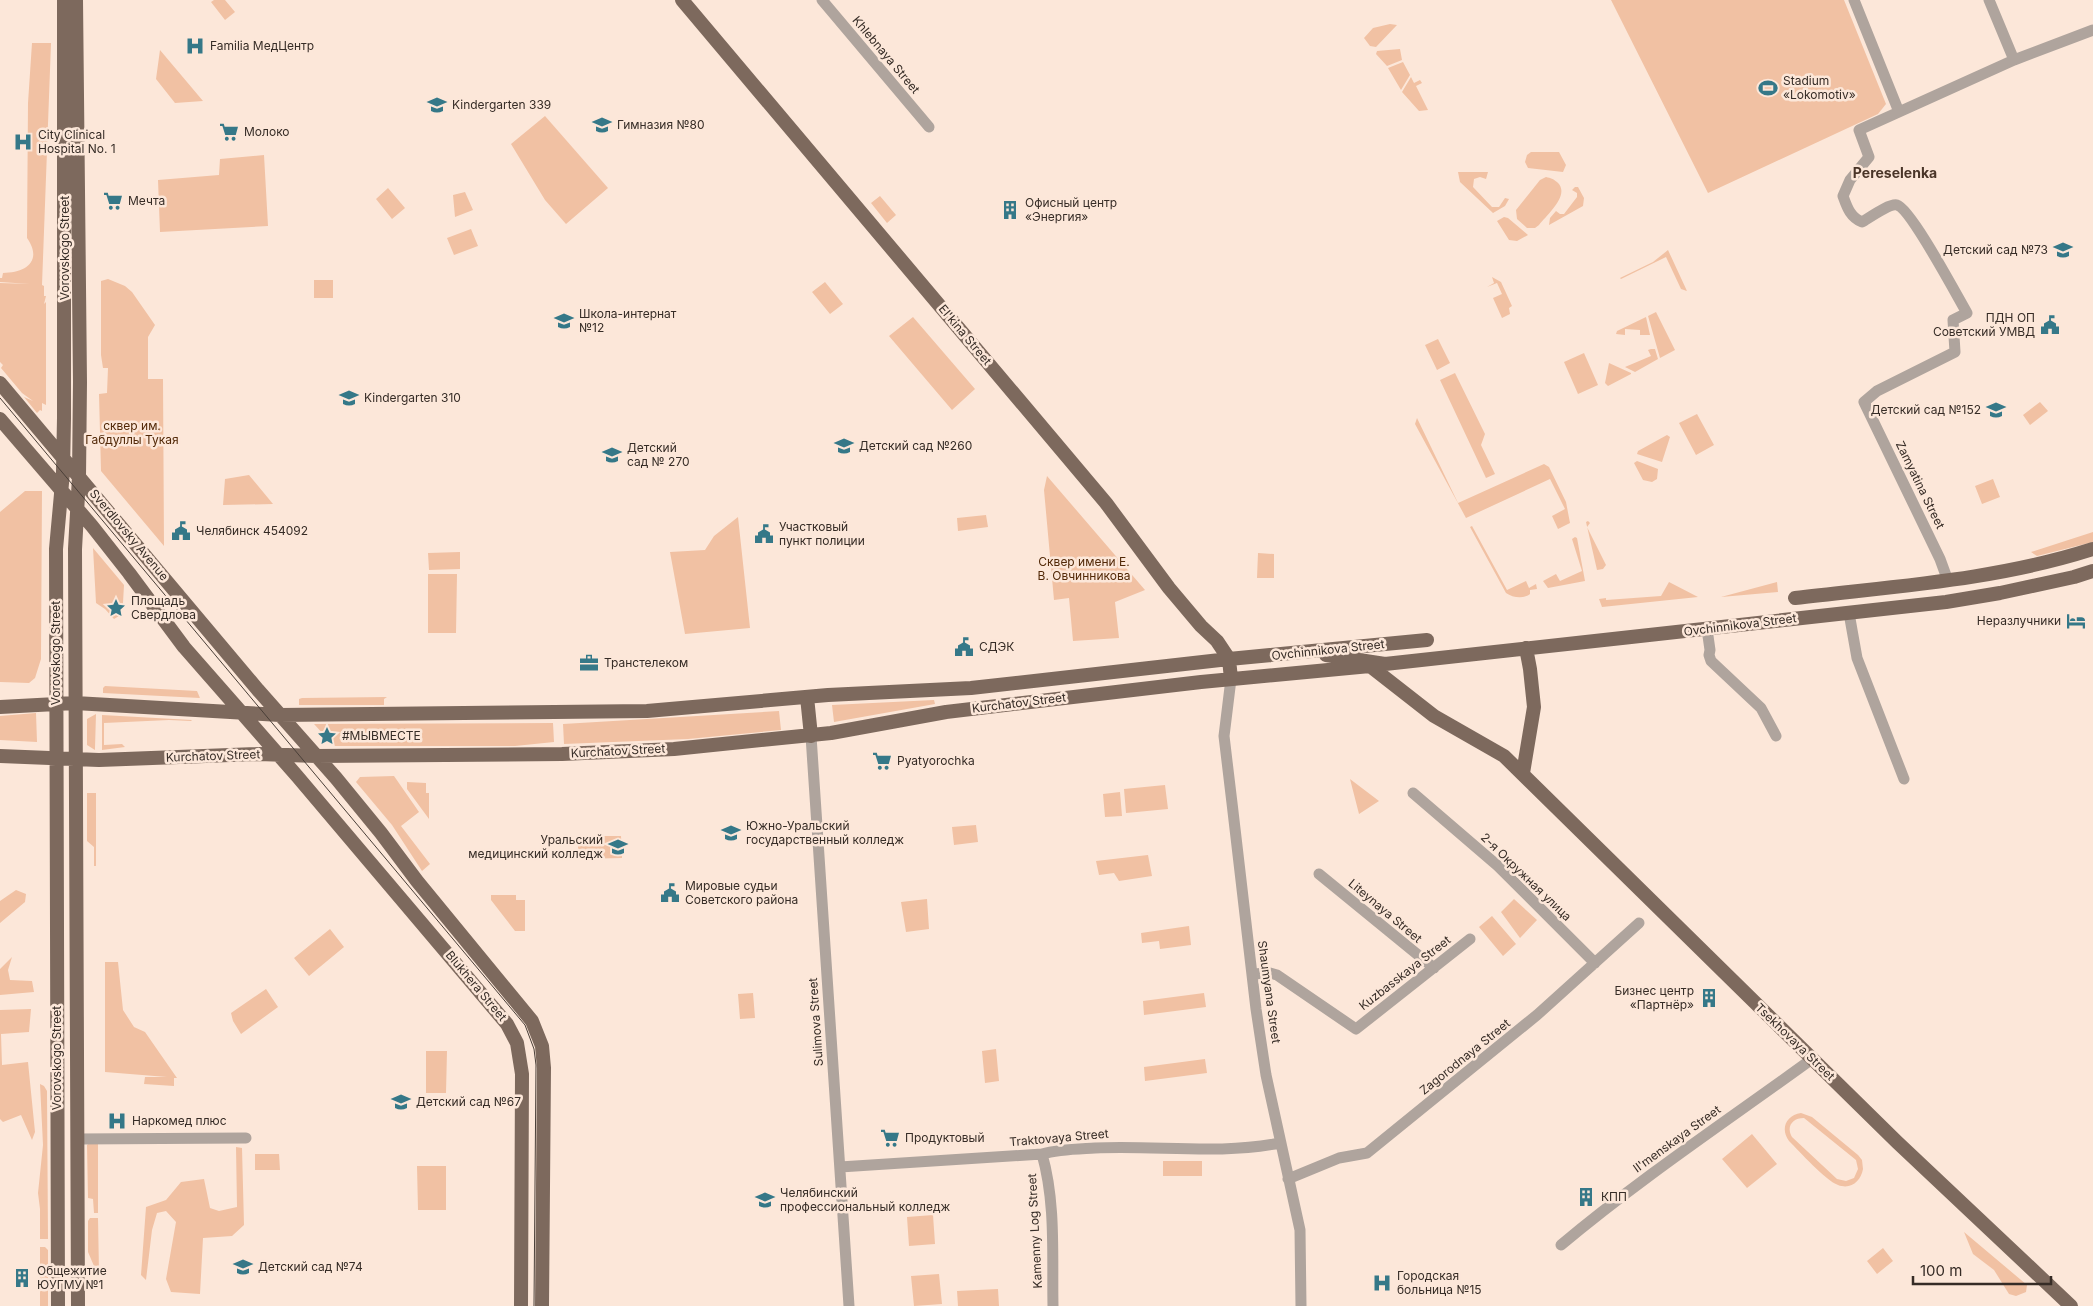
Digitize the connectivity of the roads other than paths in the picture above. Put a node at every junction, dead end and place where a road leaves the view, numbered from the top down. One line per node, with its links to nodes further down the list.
1 (64, 0): 13 (main road, Vorovskogo Street)
2 (76, 0): 14 (main road, Vorovskogo Street)
3 (682, 0): 26 (main road, El'kina Street)
4 (822, 0): 10 (street, Khlebnaya Street)
5 (1854, 0): 9 (street)
6 (1989, 0): 8 (street)
7 (2093, 30): 8 (street)
8 (2014, 60): 9 (street)
9 (1899, 112): 19 (street, Zamyatina Street)
10 (929, 127)
11 (0, 383): 13 (main road, Sverdlovsky Avenue)
12 (0, 419): 15 (main road, Sverdlovsky Avenue)
13 (63, 458): 14 (main road, Sverdlovsky Avenue); 15 (main road, Vorovskogo Street)
14 (79, 477): 16 (main road, Vorovskogo Street); 34 (main road, Sverdlovsky Avenue)
15 (61, 491): 16 (main road, Sverdlovsky Avenue); 31 (main road, Vorovskogo Street)
16 (77, 508): 30 (main road, Vorovskogo Street); 33 (main road, Sverdlovsky Avenue)
17 (2093, 549): 19 (main road, Ovchinnikova Street)
18 (2093, 571): 21 (main road, Ovchinnikova Street)
19 (1948, 581): 20 (main road, Ovchinnikova Street)
20 (1795, 598)
21 (1849, 613): 22 (main road, Ovchinnikova Street); 43 (street)
22 (1707, 629): 24 (main road, Ovchinnikova Street); 36 (street)
23 (1428, 640): 25 (main road, Ovchinnikova Street)
24 (1526, 648): 25 (main road, Ovchinnikova Street); 42 (main road)
25 (1307, 652): 26 (main road, Ovchinnikova Street)
26 (1229, 659): 28 (main road, El'kina Street); 29 (main road, Kurchatov Street)
27 (1370, 666): 28 (main road, Ovchinnikova Street); 42 (main road, Tsekhovaya Street)
28 (1231, 679): 35 (main road, Kurchatov Street); 50 (street, Shaumyana Street)
29 (807, 697): 34 (main road, Kurchatov Street); 35 (main road)
30 (75, 702): 31 (main road, Kurchatov Street); 33 (main road, Kurchatov Street); 41 (main road, Vorovskogo Street)
31 (57, 703): 32 (main road, Kurchatov Street); 40 (main road, Vorovskogo Street)
32 (0, 707)
33 (241, 712): 34 (main road, Kurchatov Street); 37 (main road, Sverdlovsky Avenue)
34 (280, 715): 39 (main road, Sverdlovsky Avenue)
35 (811, 736): 39 (main road, Kurchatov Street); 56 (street, Sulimova Street)
36 (1776, 736)
37 (279, 755): 39 (main road, Kurchatov Street); 41 (main road, Kurchatov Street); 61 (main road, Blukhera Street)
38 (0, 756): 40 (main road, Kurchatov Street)
39 (316, 756): 62 (main road, Blukhera Street)
40 (57, 758): 41 (main road, Kurchatov Street); 59 (main road, Vorovskogo Street)
41 (76, 760): 52 (main road, Vorovskogo Street)
42 (1523, 773): 51 (main road, Tsekhovaya Street)
43 (1904, 779)
44 (1413, 793): 48 (street, 2-я Окружная улица)
45 (1319, 874): 49 (street, Liteynaya Street)
46 (1639, 923): 48 (street, Zagorodnaya Street)
47 (1470, 939): 49 (street, Kuzbasskaya Street)
48 (1595, 963): 57 (street, Zagorodnaya Street)
49 (1434, 968): 50 (street, Kuzbasskaya Street)
50 (1252, 974): 54 (street, Shaumyana Street)
51 (1812, 1059): 58 (street, Il'menskaya Street); 66 (main road, Tsekhovaya Street)
52 (77, 1138): 53 (street); 60 (main road, Vorovskogo Street)
53 (246, 1138)
54 (1280, 1143): 55 (street, Traktovaya Street); 57 (street, Shaumyana Street)
55 (1042, 1154): 56 (street, Traktovaya Street); 64 (street, Kamenny Log Street)
56 (840, 1167): 63 (street, Sulimova Street)
57 (1288, 1178): 65 (street, Shaumyana Street)
58 (1561, 1245)
59 (58, 1306)
60 (78, 1306)
61 (521, 1306)
62 (542, 1306)
63 (849, 1306)
64 (1053, 1306)
65 (1301, 1306)
66 (2071, 1306)

